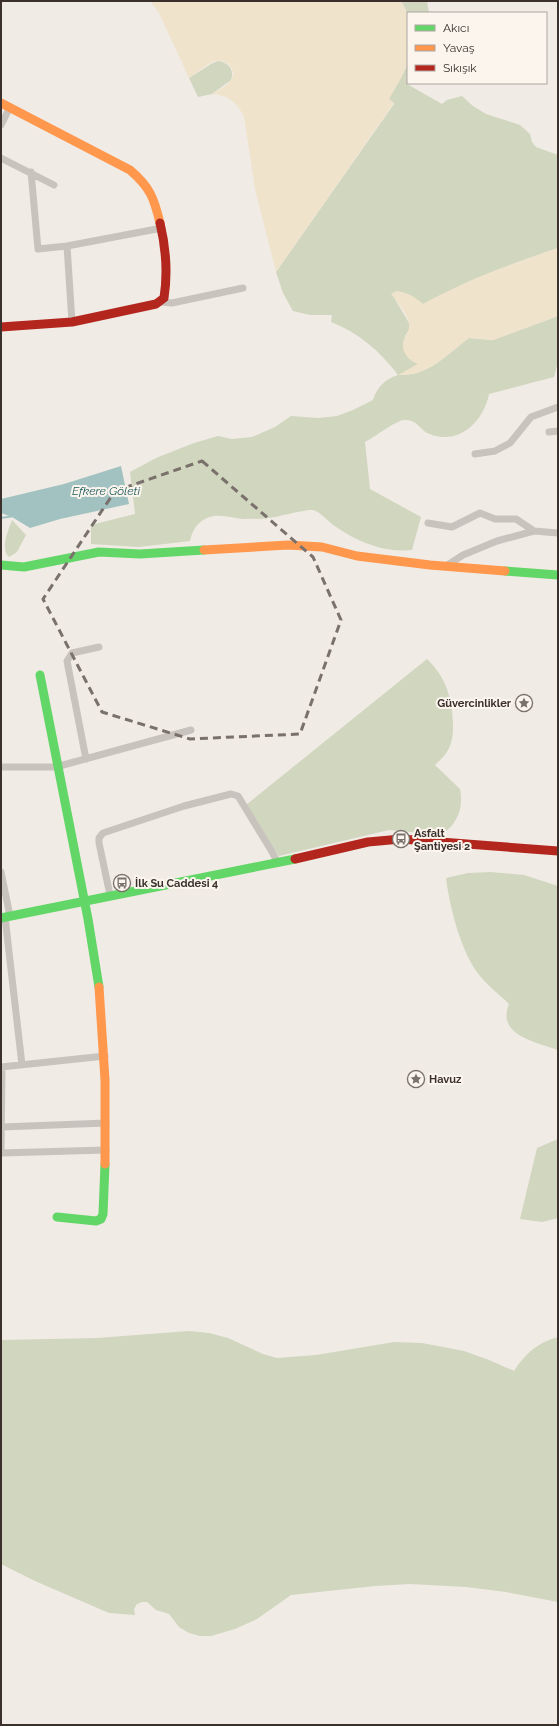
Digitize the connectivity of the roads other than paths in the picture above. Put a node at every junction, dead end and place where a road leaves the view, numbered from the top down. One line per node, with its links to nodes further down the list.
1 (1, 103): 2 (street)
2 (10, 108): 3 (street); 7 (street)
3 (1, 125)
4 (1, 158): 5 (street)
5 (31, 172): 6 (street); 8 (street)
6 (54, 185)
7 (162, 228): 8 (street); 10 (street)
8 (67, 246): 11 (street)
9 (243, 288): 10 (street)
10 (160, 302): 11 (street)
11 (72, 322): 12 (street)
12 (1, 327)
13 (558, 407): 16 (street)
14 (558, 431): 15 (street)
15 (549, 432)
16 (475, 454)
17 (428, 523): 18 (street)
18 (534, 530): 19 (street); 21 (street)
19 (558, 533)
20 (1, 565): 21 (street)
21 (446, 566): 22 (street)
22 (558, 576)
23 (99, 647): 26 (street)
24 (40, 675): 28 (street)
25 (191, 730): 26 (street)
26 (86, 759): 28 (street)
27 (1, 767): 28 (street)
28 (56, 767): 33 (street)
29 (558, 851): 30 (street)
30 (278, 864): 32 (street); 32 (street)
31 (1, 872): 34 (street)
32 (110, 895): 33 (street)
33 (84, 902): 34 (street); 35 (street)
34 (5, 917): 36 (street)
35 (105, 1056): 36 (street); 38 (street)
36 (22, 1065): 37 (street)
37 (2, 1067): 39 (street)
38 (106, 1124): 39 (street); 40 (street)
39 (2, 1127): 40 (street)
40 (106, 1150): 41 (street)
41 (57, 1217)

